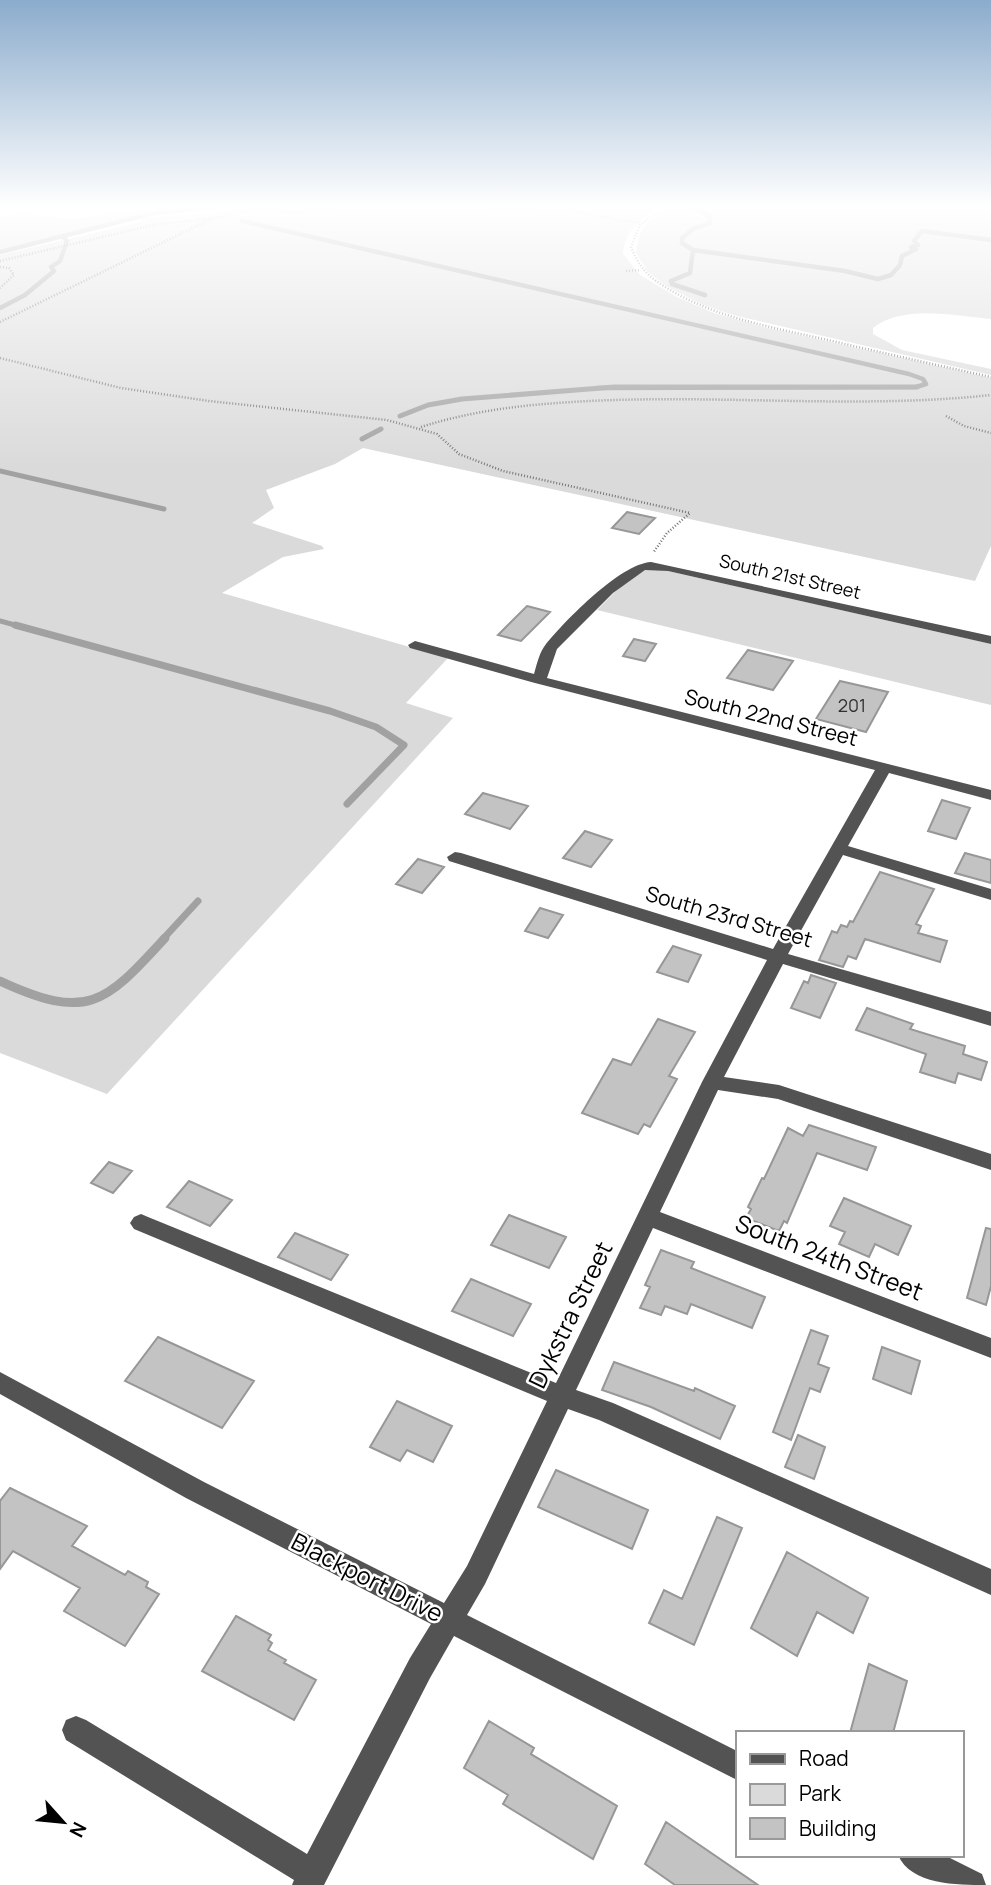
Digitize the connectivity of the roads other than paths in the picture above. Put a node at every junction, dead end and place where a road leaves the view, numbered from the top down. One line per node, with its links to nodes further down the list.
1 (991, 640): 3 (street, South 21st Street)
2 (415, 645): 3 (street, South 22nd Street)
3 (540, 680): 4 (street, South 22nd Street)
4 (884, 768): 5 (street, South 22nd Street); 6 (street, Dykstra Street)
5 (991, 795)
6 (839, 849): 8 (street); 9 (street, Dykstra Street)
7 (455, 858): 9 (street, South 23rd Street)
8 (991, 895)
9 (778, 956): 10 (street, South 23rd Street); 11 (street, Dykstra Street)
10 (991, 1019)
11 (712, 1082): 12 (street); 13 (street, Dykstra Street)
12 (991, 1162)
13 (649, 1217): 15 (street, South 24th Street); 17 (street, Dykstra Street)
14 (141, 1223): 17 (street)
15 (991, 1348)
16 (0, 1382): 19 (street, Blackport Drive)
17 (560, 1395): 18 (street); 19 (street, Dykstra Street)
18 (991, 1582)
19 (449, 1620): 21 (street, Blackport Drive); 23 (street, Dykstra Street)
20 (76, 1730): 23 (street)
21 (736, 1765)
22 (917, 1857): 24 (street)
23 (310, 1880)
24 (971, 1885)

